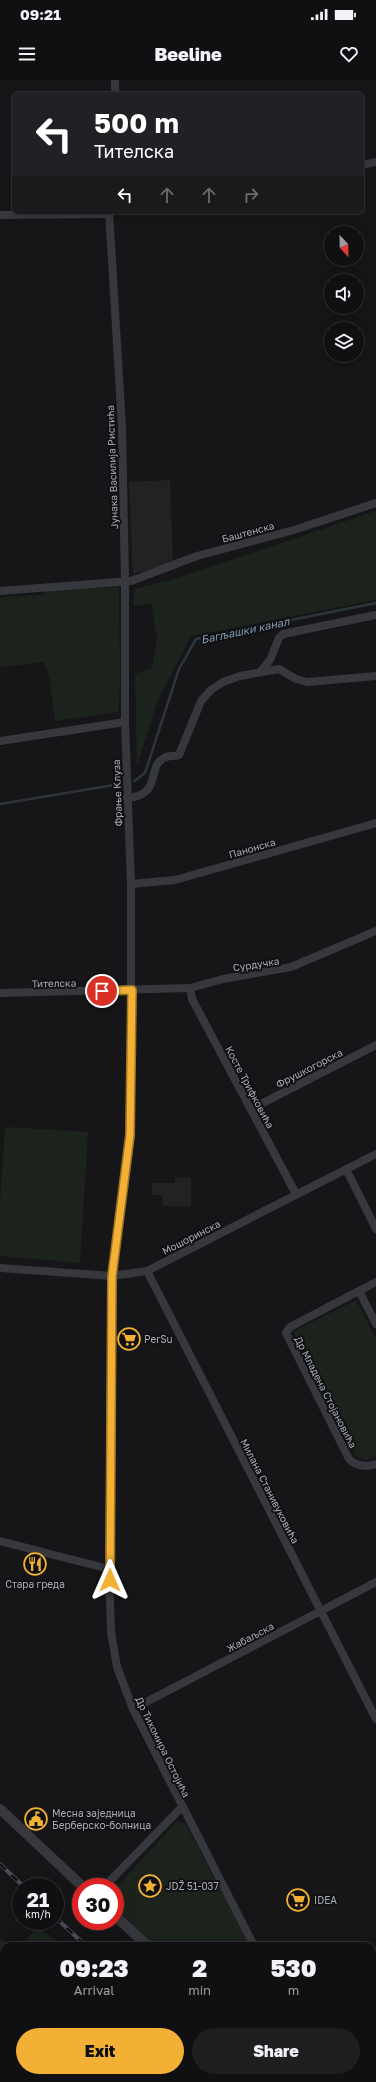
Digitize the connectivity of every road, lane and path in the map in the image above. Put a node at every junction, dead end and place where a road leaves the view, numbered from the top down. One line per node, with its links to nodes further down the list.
1 (116, 80): 2 (street)
2 (115, 92)
3 (376, 162): 4 (street)
4 (364, 165)
5 (54, 214): 7 (street)
6 (109, 214): 9 (street, Јунака Василија Ристића)
7 (0, 215)
8 (376, 503): 9 (street, Баштенска)
9 (125, 582): 10 (street, Баштенска); 16 (street, Јунака Василија Ристића)
10 (0, 591)
11 (376, 615): 12 (street)
12 (270, 660): 13 (street); 14 (street)
13 (279, 669): 14 (street); 15 (street)
14 (260, 672): 18 (street)
15 (376, 676)
16 (125, 722): 17 (street); 18 (street, Фрање Клуза)
17 (0, 741)
18 (127, 798): 20 (street, Фрање Клуза)
19 (376, 823): 20 (street, Панонска)
20 (131, 884): 23 (street, Фрање Клуза)
21 (376, 931): 22 (street, Сурдучка)
22 (190, 988): 23 (street, Сурдучка); 26 (street, Косте Трифковића)
23 (132, 990): 24 (street, Тителска); 33 (street, Др Тихомира Остојића)
24 (0, 993)
25 (376, 1045): 26 (street, Фрушкогорска)
26 (251, 1109): 29 (street, Косте Трифковића)
27 (376, 1154): 28 (street, Мошоринска)
28 (346, 1169): 29 (street, Мошоринска); 30 (street)
29 (296, 1194): 32 (street, Мошоринска)
30 (376, 1229)
31 (0, 1268): 33 (street, Мошоринска)
32 (147, 1271): 33 (street, Мошоринска); 41 (street, Милана Станивуковића)
33 (112, 1276): 39 (street, Др Тихомира Остојића)
34 (376, 1282): 35 (street, Др Младена Стојановића)
35 (359, 1291): 36 (street); 37 (street, Др Младена Стојановића)
36 (376, 1324)
37 (376, 1464)
38 (0, 1541): 39 (street)
39 (110, 1569): 42 (street, Др Тихомира Остојића)
40 (376, 1582): 41 (street, Жабаљска)
41 (320, 1611): 42 (street, Жабаљска); 43 (street, Милана Станивуковића)
42 (133, 1709): 44 (street, Др Тихомира Остојића)
43 (376, 1719)
44 (182, 1807): 47 (street); 50 (street, Др Тихомира Остојића)
45 (0, 1809): 46 (street)
46 (73, 1878)
47 (113, 1878)
48 (124, 1924): 49 (street)
49 (144, 1942)
50 (252, 1942)

